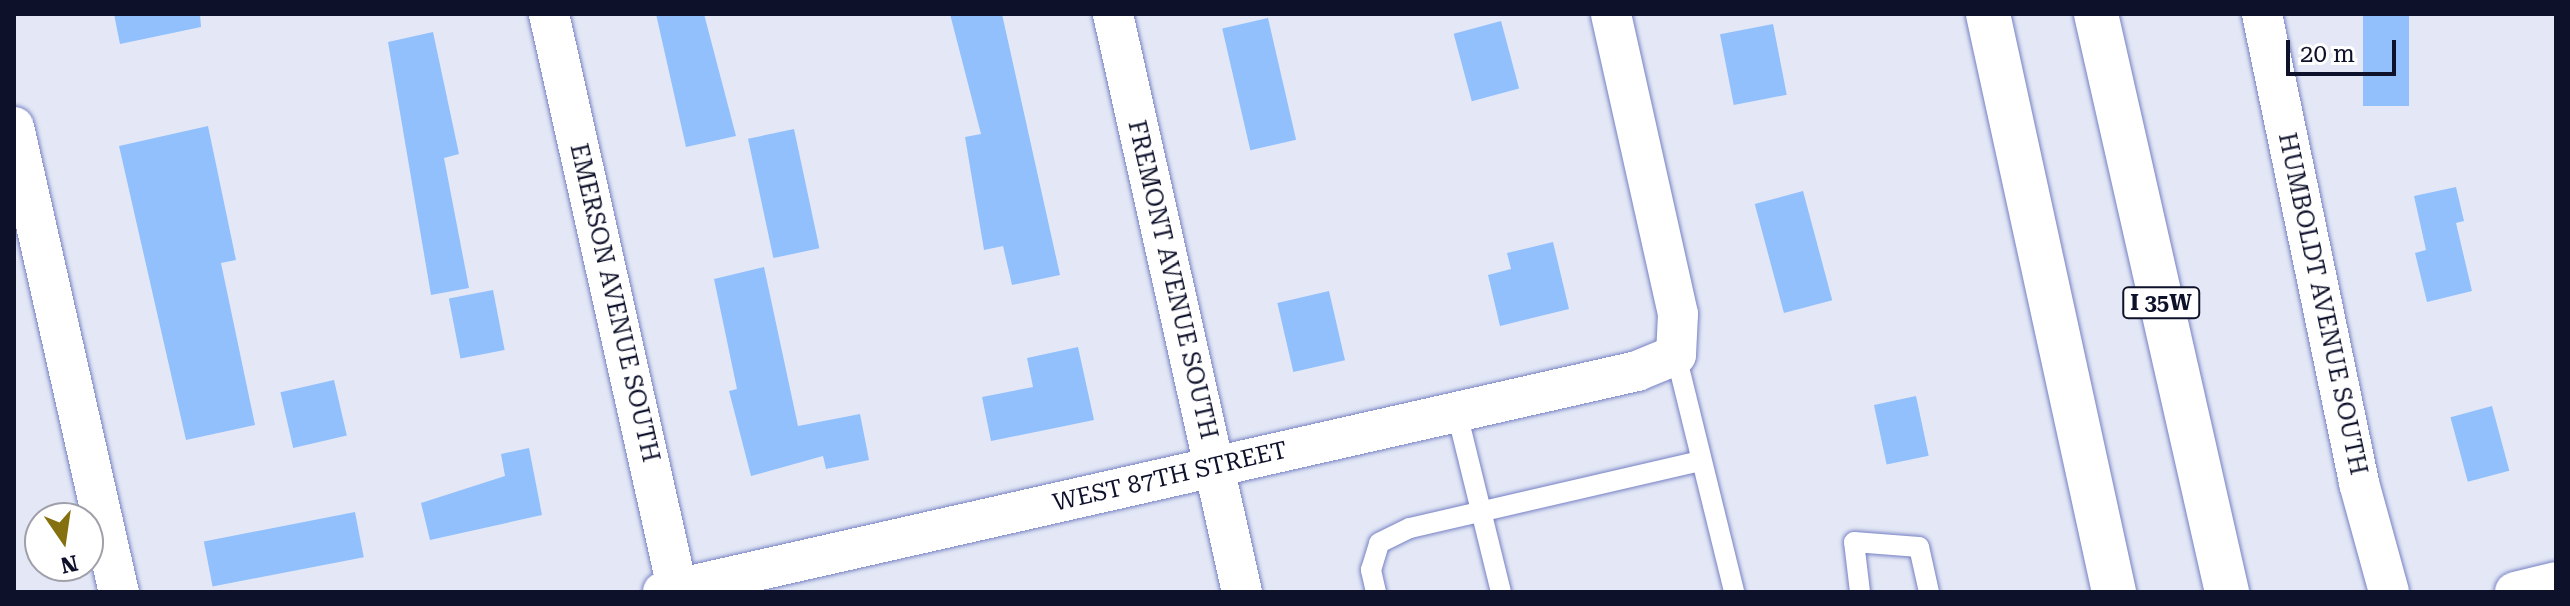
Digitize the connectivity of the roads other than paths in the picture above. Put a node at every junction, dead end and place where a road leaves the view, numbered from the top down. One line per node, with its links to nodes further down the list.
1 (549, 14): 14 (street, EMERSON AVENUE SOUTH)
2 (1113, 14): 11 (street, FREMONT AVENUE SOUTH)
3 (1611, 14): 8 (street)
4 (1988, 14): 22 (highway)
5 (2096, 14): 23 (highway, I 35W)
6 (2262, 14): 24 (street, HUMBOLDT AVENUE SOUTH)
7 (14, 127): 15 (street)
8 (1676, 355): 9 (street, WEST 87TH STREET); 10 (lane)
9 (1457, 413): 11 (street, WEST 87TH STREET); 12 (lane)
10 (1701, 461): 12 (lane); 19 (lane)
11 (1214, 467): 14 (street, WEST 87TH STREET); 16 (street, FREMONT AVENUE SOUTH)
12 (1481, 514): 17 (lane); 18 (lane)
13 (2556, 582): 25 (street)
14 (673, 591)
15 (119, 592)
16 (1242, 592)
17 (1376, 592)
18 (1501, 592)
19 (1734, 592)
20 (1860, 592): 21 (lane)
21 (1929, 592)
22 (2114, 592)
23 (2227, 592)
24 (2389, 592)
25 (2515, 592)

